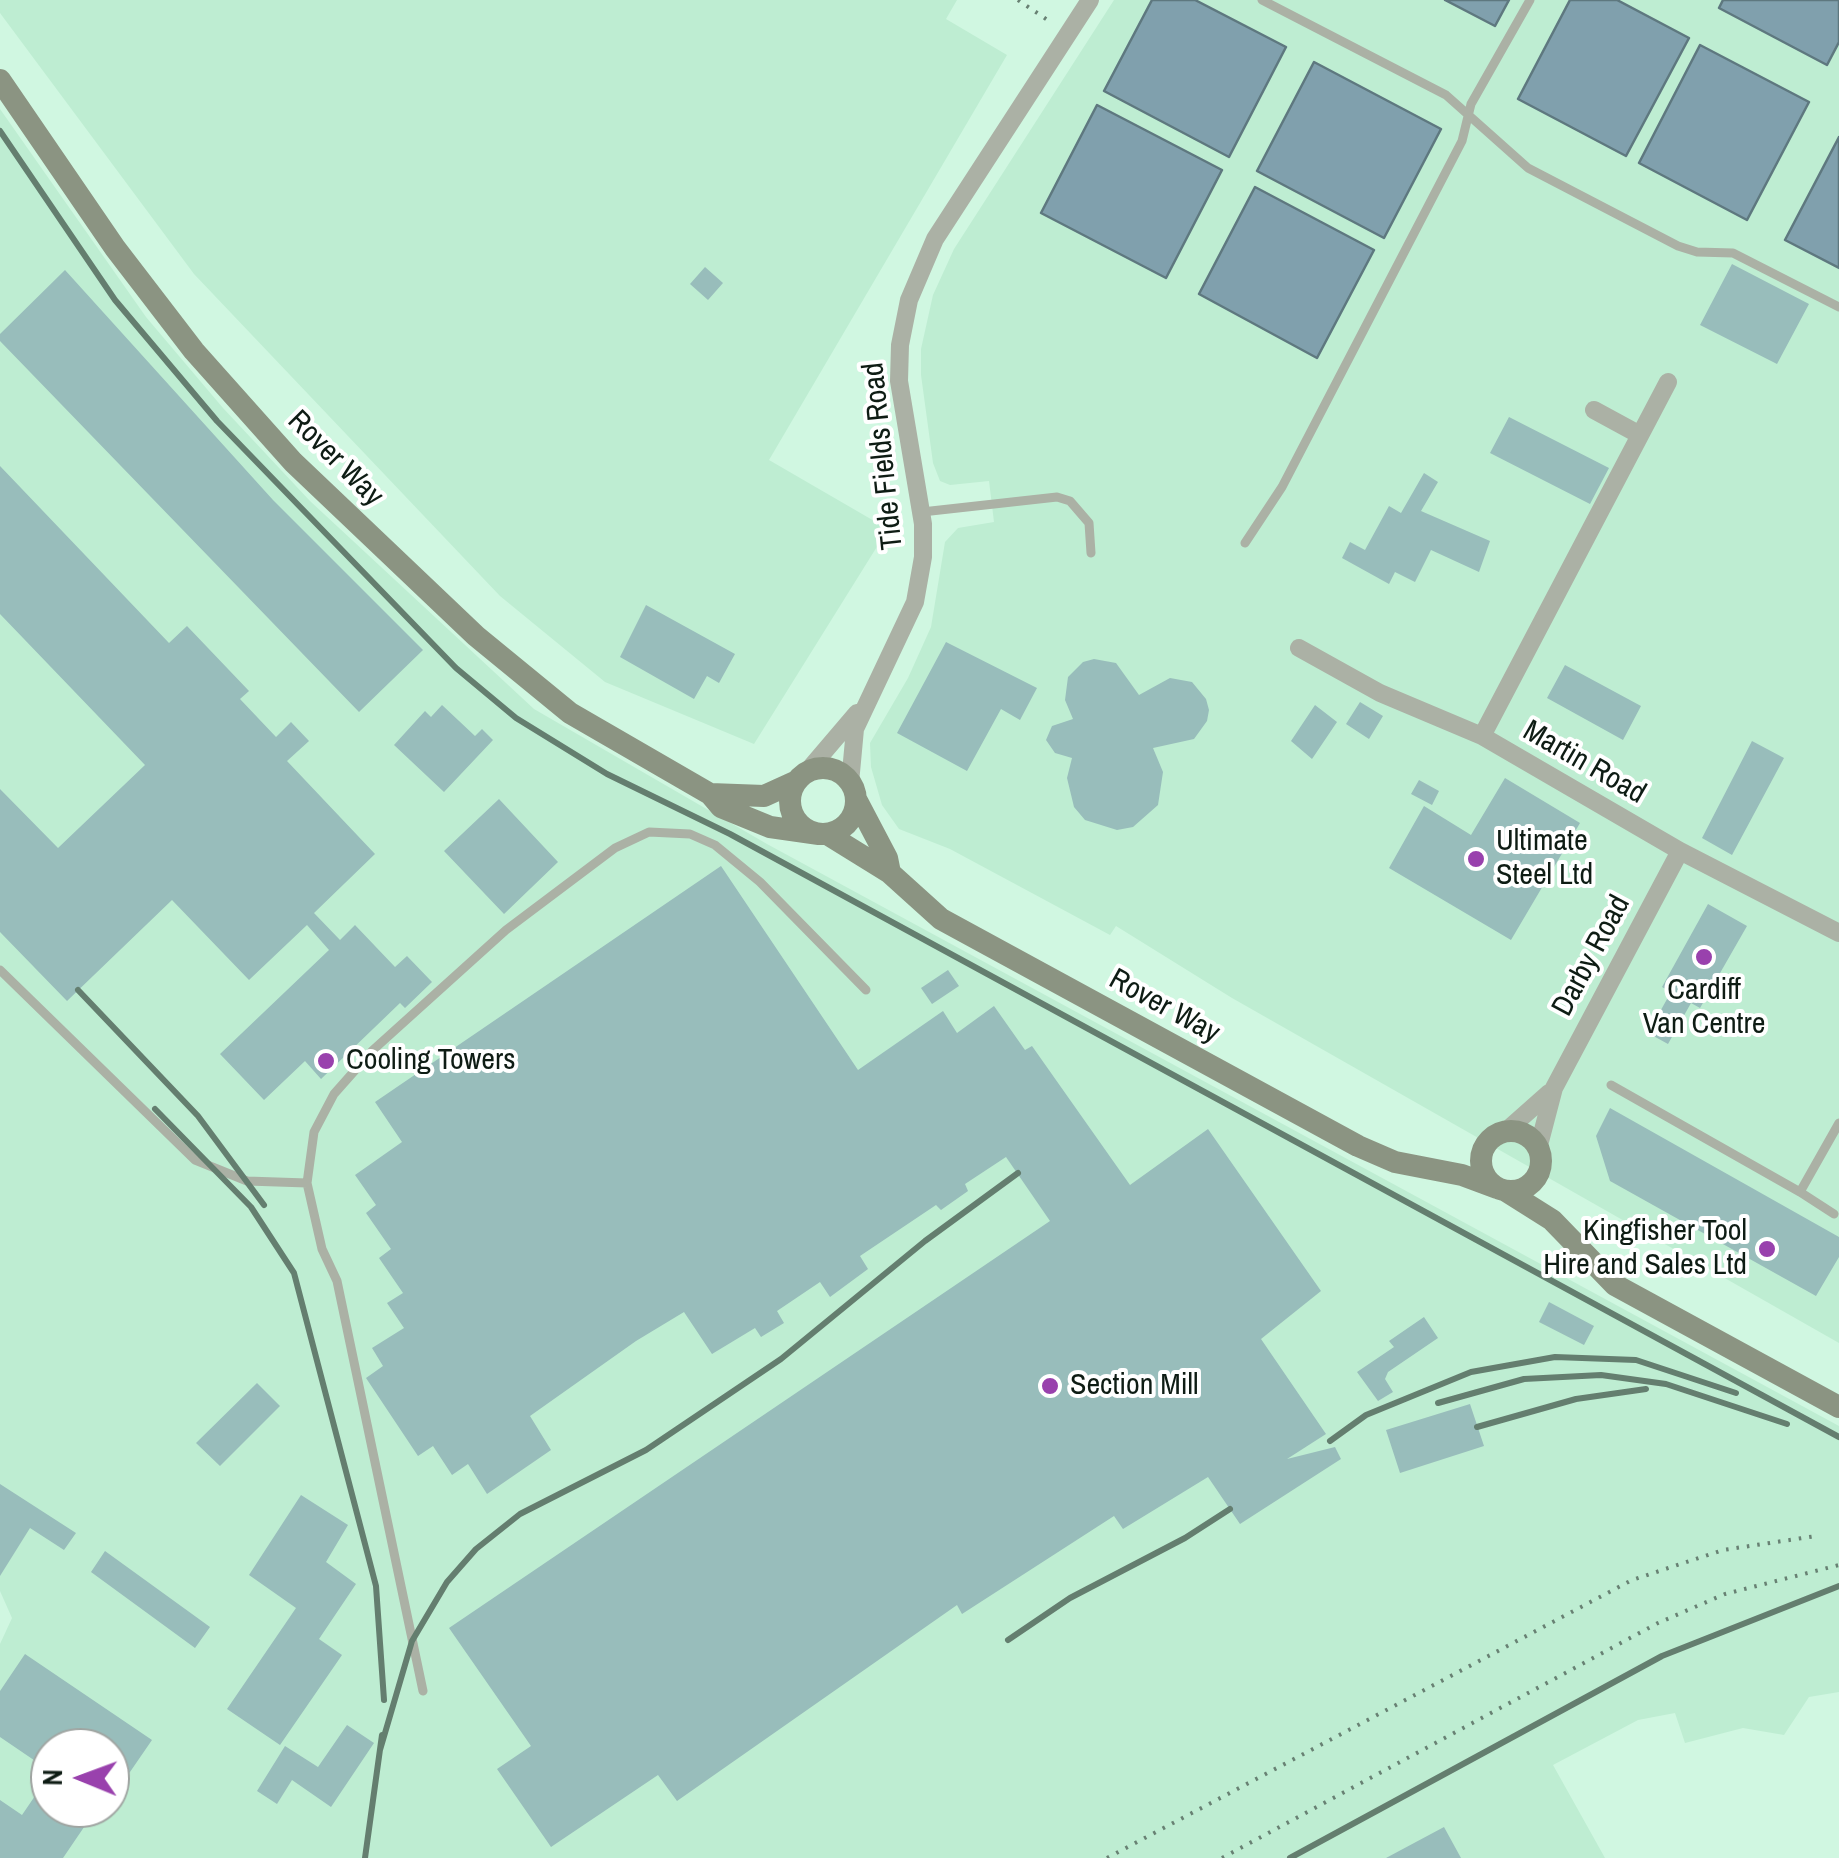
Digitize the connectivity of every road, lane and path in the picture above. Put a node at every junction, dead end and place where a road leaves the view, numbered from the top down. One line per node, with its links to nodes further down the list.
1 (1018, 0): 5 (path)
2 (1090, 0): 5 (street, Tide Fields Road)
3 (1262, 0): 7 (lane)
4 (1530, 0): 7 (lane)
5 (1068, 34): 12 (street, Tide Fields Road)
6 (0, 80): 20 (street, Rover Way)
7 (1468, 115): 8 (lane); 13 (lane)
8 (1839, 308)
9 (1668, 382): 11 (street)
10 (1594, 410): 11 (street)
11 (1640, 436): 17 (street)
12 (922, 512): 14 (lane); 16 (street, Tide Fields Road)
13 (1245, 543)
14 (1091, 553)
15 (1299, 648): 17 (street, Martin Road)
16 (864, 706): 18 (street, Tide Fields Road); 19 (street, Tide Fields Road)
17 (1482, 736): 22 (street, Martin Road)
18 (802, 777): 19 (street); 20 (street, Rover Way); 21 (street)
19 (853, 791): 21 (street); 23 (street, Rover Way)
20 (710, 794): 21 (street, Rover Way)
21 (823, 834): 23 (street, Rover Way)
22 (1680, 851): 24 (street, Martin Road); 28 (street, Darby Road)
23 (890, 872): 32 (street, Rover Way)
24 (1839, 933)
25 (0, 970): 33 (lane)
26 (866, 990): 33 (lane)
27 (1612, 1085): 35 (lane)
28 (1554, 1088): 30 (street, Darby Road); 31 (street, Darby Road)
29 (1839, 1123): 35 (lane)
30 (1496, 1139): 31 (street); 32 (street); 34 (street)
31 (1540, 1154): 34 (street); 37 (street, Rover Way)
32 (1424, 1167): 34 (street, Rover Way)
33 (308, 1183): 41 (lane)
34 (1502, 1190): 37 (street, Rover Way)
35 (1800, 1192): 36 (lane)
36 (1834, 1214)
37 (1566, 1234): 38 (street, Rover Way)
38 (1839, 1407)
39 (1816, 1536): 42 (path)
40 (1839, 1565): 43 (path)
41 (423, 1691)
42 (1107, 1858)
43 (1222, 1858)

